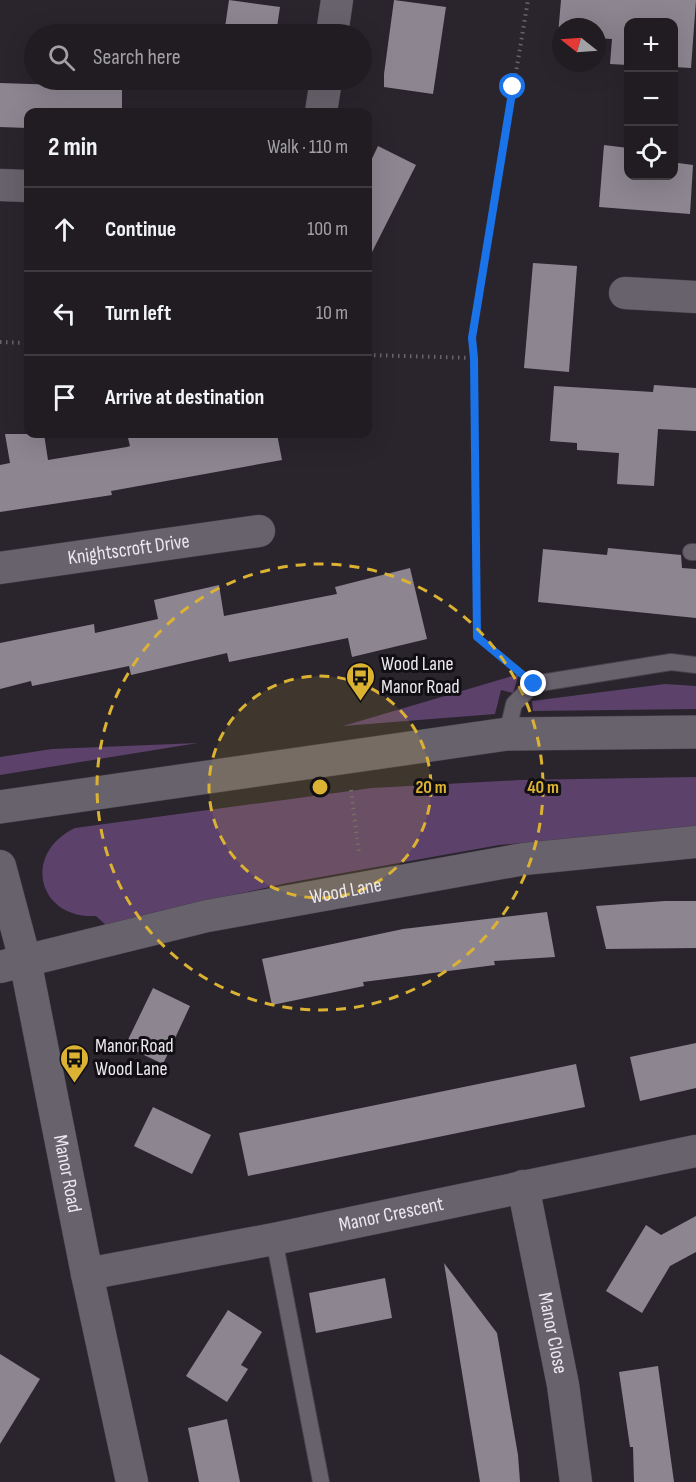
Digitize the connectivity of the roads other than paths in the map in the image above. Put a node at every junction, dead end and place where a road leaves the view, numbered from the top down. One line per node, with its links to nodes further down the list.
1 (337, 0): 2 (street)
2 (333, 24)
3 (324, 90): 4 (street)
4 (322, 108)
5 (0, 186): 6 (street)
6 (24, 186)
7 (625, 293): 8 (street)
8 (696, 297)
9 (259, 531): 10 (street, Knightscroft Drive)
10 (0, 568)
11 (696, 665): 13 (lane)
12 (696, 732): 13 (street)
13 (507, 734): 14 (street)
14 (0, 807)
15 (696, 842): 17 (street, Wood Lane)
16 (0, 866): 17 (street, Manor Road)
17 (13, 964): 21 (street, Manor Road)
18 (696, 1151): 19 (street, Manor Crescent)
19 (523, 1186): 20 (street, Manor Crescent); 24 (street, Manor Close)
20 (274, 1239): 21 (street, Manor Crescent); 23 (lane)
21 (87, 1274): 22 (street, Manor Road)
22 (132, 1482)
23 (321, 1482)
24 (576, 1482)

